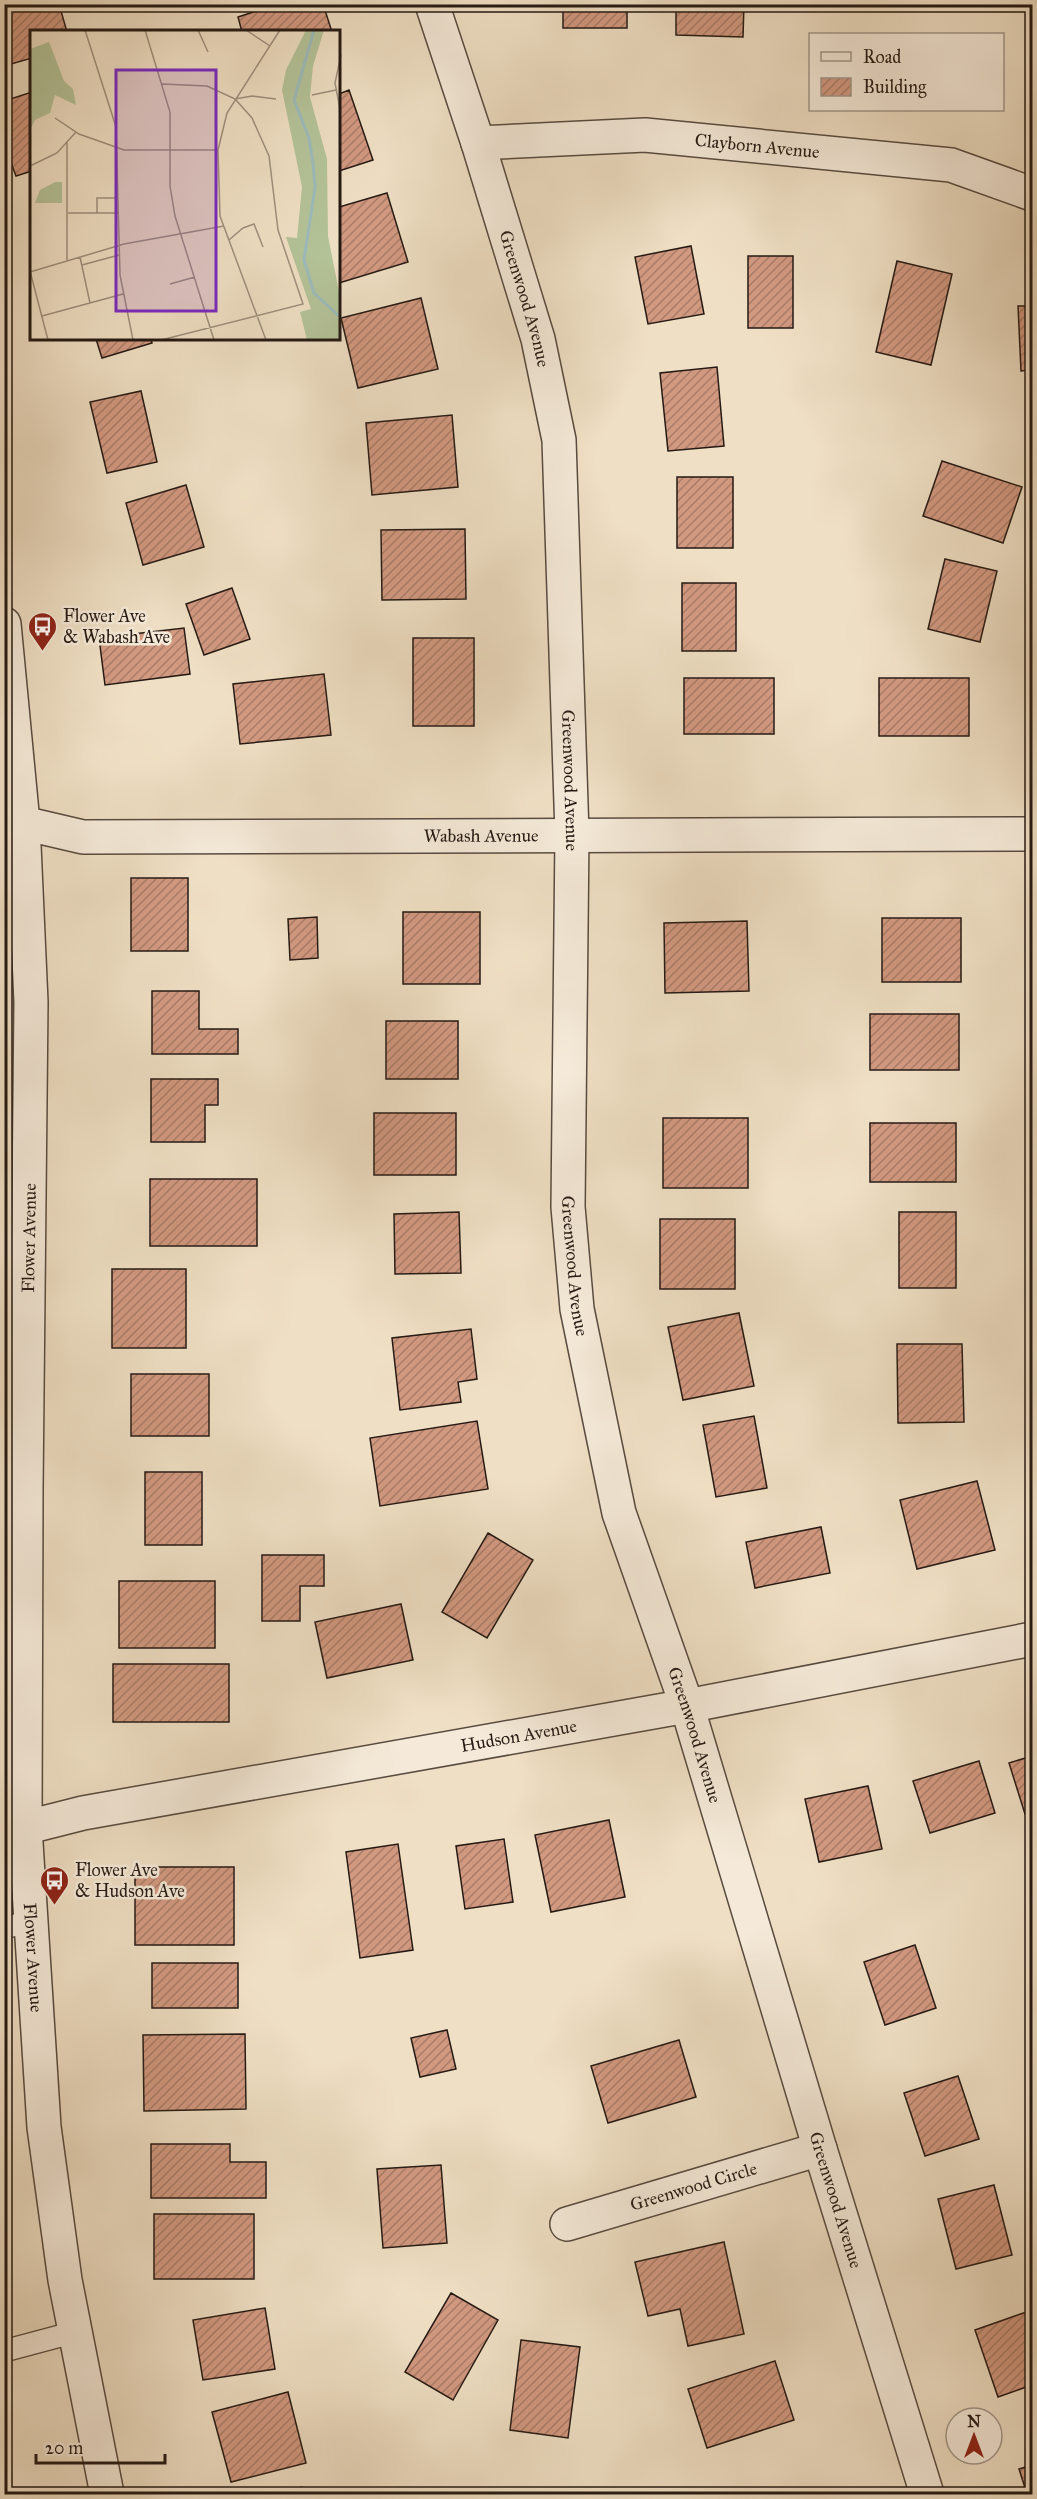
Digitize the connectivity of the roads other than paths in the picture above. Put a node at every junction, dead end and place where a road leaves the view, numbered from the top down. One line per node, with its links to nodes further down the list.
1 (432, 4): 2 (street, Greenwood Avenue)
2 (478, 143): 3 (street, Clayborn Avenue); 6 (street, Greenwood Avenue)
3 (1032, 194)
4 (4, 624): 5 (street, Flower Avenue)
5 (14, 819): 6 (street, Wabash Avenue); 8 (street, Flower Avenue)
6 (572, 834): 7 (street, Wabash Avenue); 11 (street, Greenwood Avenue)
7 (1032, 834)
8 (16, 1335): 9 (street, Flower Avenue)
9 (15, 1490): 12 (street, Flower Avenue)
10 (1032, 1639): 11 (street, Hudson Avenue)
11 (687, 1706): 12 (street, Hudson Avenue); 14 (street, Greenwood Avenue)
12 (15, 1830): 13 (street, Flower Avenue)
13 (18, 1925): 16 (street, Flower Avenue)
14 (820, 2149): 15 (street, Greenwood Circle); 19 (street, Greenwood Avenue)
15 (567, 2224)
16 (75, 2332): 17 (lane); 18 (street, Flower Avenue)
17 (4, 2351)
18 (107, 2494)
19 (927, 2494)

